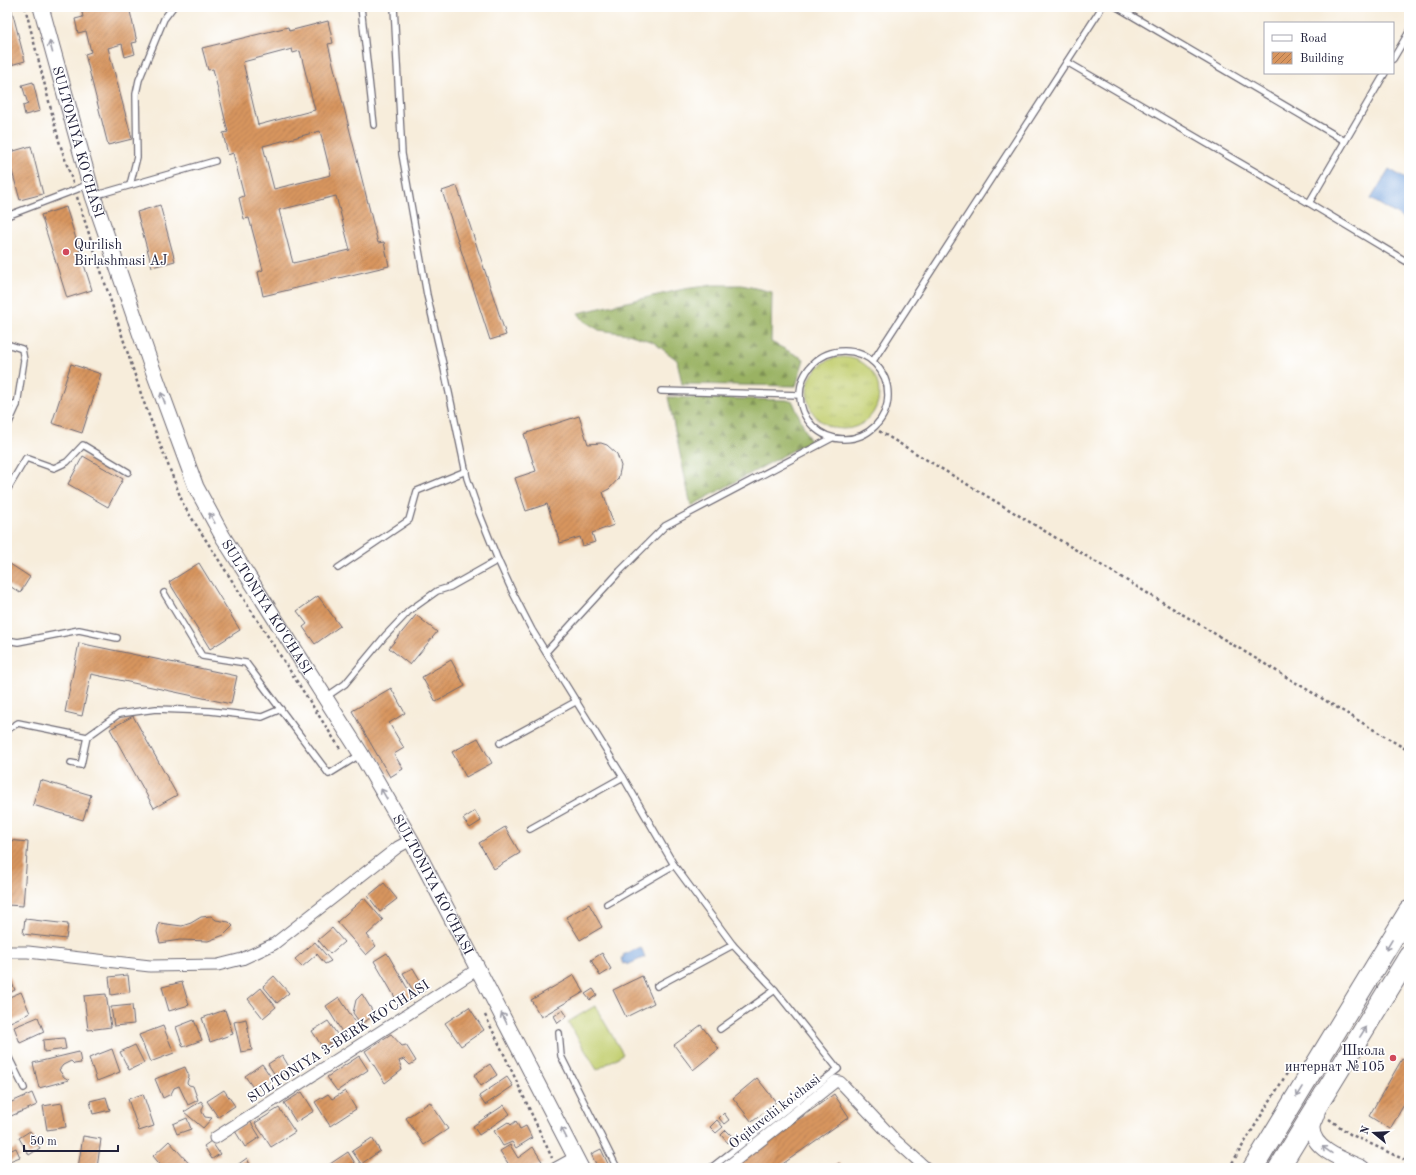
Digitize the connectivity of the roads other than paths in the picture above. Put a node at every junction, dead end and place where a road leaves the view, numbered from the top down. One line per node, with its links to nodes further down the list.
1 (41, 7): 15 (street, SULTONIYA KO'CHASI, one-way to 1)
2 (173, 7): 14 (lane)
3 (361, 7): 11 (lane)
4 (394, 7): 27 (lane)
5 (1101, 7): 9 (lane)
6 (1117, 7): 12 (lane)
7 (1409, 32): 8 (lane)
8 (1394, 57)
9 (1067, 62): 16 (lane); 20 (lane)
10 (1384, 74): 12 (lane)
11 (374, 125)
12 (1345, 141): 16 (lane)
13 (215, 161): 14 (lane)
14 (130, 185): 15 (lane)
15 (91, 190): 17 (lane); 36 (street, SULTONIYA KO'CHASI, one-way to 15)
16 (1309, 203): 18 (lane)
17 (7, 216)
18 (1409, 263)
19 (7, 344): 24 (lane)
20 (873, 361): 22 (lane); 26 (lane)
21 (661, 391): 22 (lane)
22 (800, 395): 26 (lane)
23 (7, 402): 24 (lane)
24 (17, 405): 25 (lane)
25 (7, 427)
26 (832, 438): 35 (lane)
27 (466, 471): 30 (lane); 31 (lane)
28 (128, 472): 29 (lane)
29 (7, 490)
30 (498, 560): 35 (lane); 36 (lane)
31 (338, 568)
32 (164, 593): 38 (lane)
33 (117, 638): 34 (lane)
34 (7, 640)
35 (546, 652): 37 (lane)
36 (325, 697): 42 (street, SULTONIYA KO'CHASI)
37 (577, 701): 41 (lane); 44 (lane)
38 (281, 709): 40 (lane); 42 (lane)
39 (7, 730): 40 (lane)
40 (88, 737): 43 (lane)
41 (500, 744)
42 (361, 754): 46 (street, SULTONIYA KO'CHASI, one-way to 42)
43 (71, 763)
44 (623, 778): 45 (lane); 47 (lane)
45 (530, 829)
46 (411, 840): 51 (street); 53 (street, SULTONIYA KO'CHASI)
47 (674, 865): 48 (lane); 50 (lane)
48 (607, 904)
49 (1409, 911): 68 (highway, one-way to 68)
50 (733, 945): 54 (lane); 55 (lane)
51 (7, 952)
52 (1409, 956): 60 (highway, one-way to 52)
53 (478, 969): 61 (street, SULTONIYA 3-BERK KO'CHASI); 62 (street, SULTONIYA KO'CHASI, one-way to 53)
54 (657, 986)
55 (775, 990): 56 (lane); 65 (lane)
56 (720, 1029)
57 (559, 1033): 64 (lane)
58 (7, 1054): 59 (lane)
59 (24, 1088)
60 (1327, 1089): 69 (highway); 70 (street, one-way to 60)
61 (215, 1138)
62 (579, 1163): 63 (street)
63 (556, 1168)
64 (616, 1168)
65 (711, 1168)
66 (726, 1168): 67 (street, Oʻqituvchi koʻchasi)
67 (926, 1168)
68 (1253, 1168)
69 (1279, 1168)
70 (1362, 1168)

